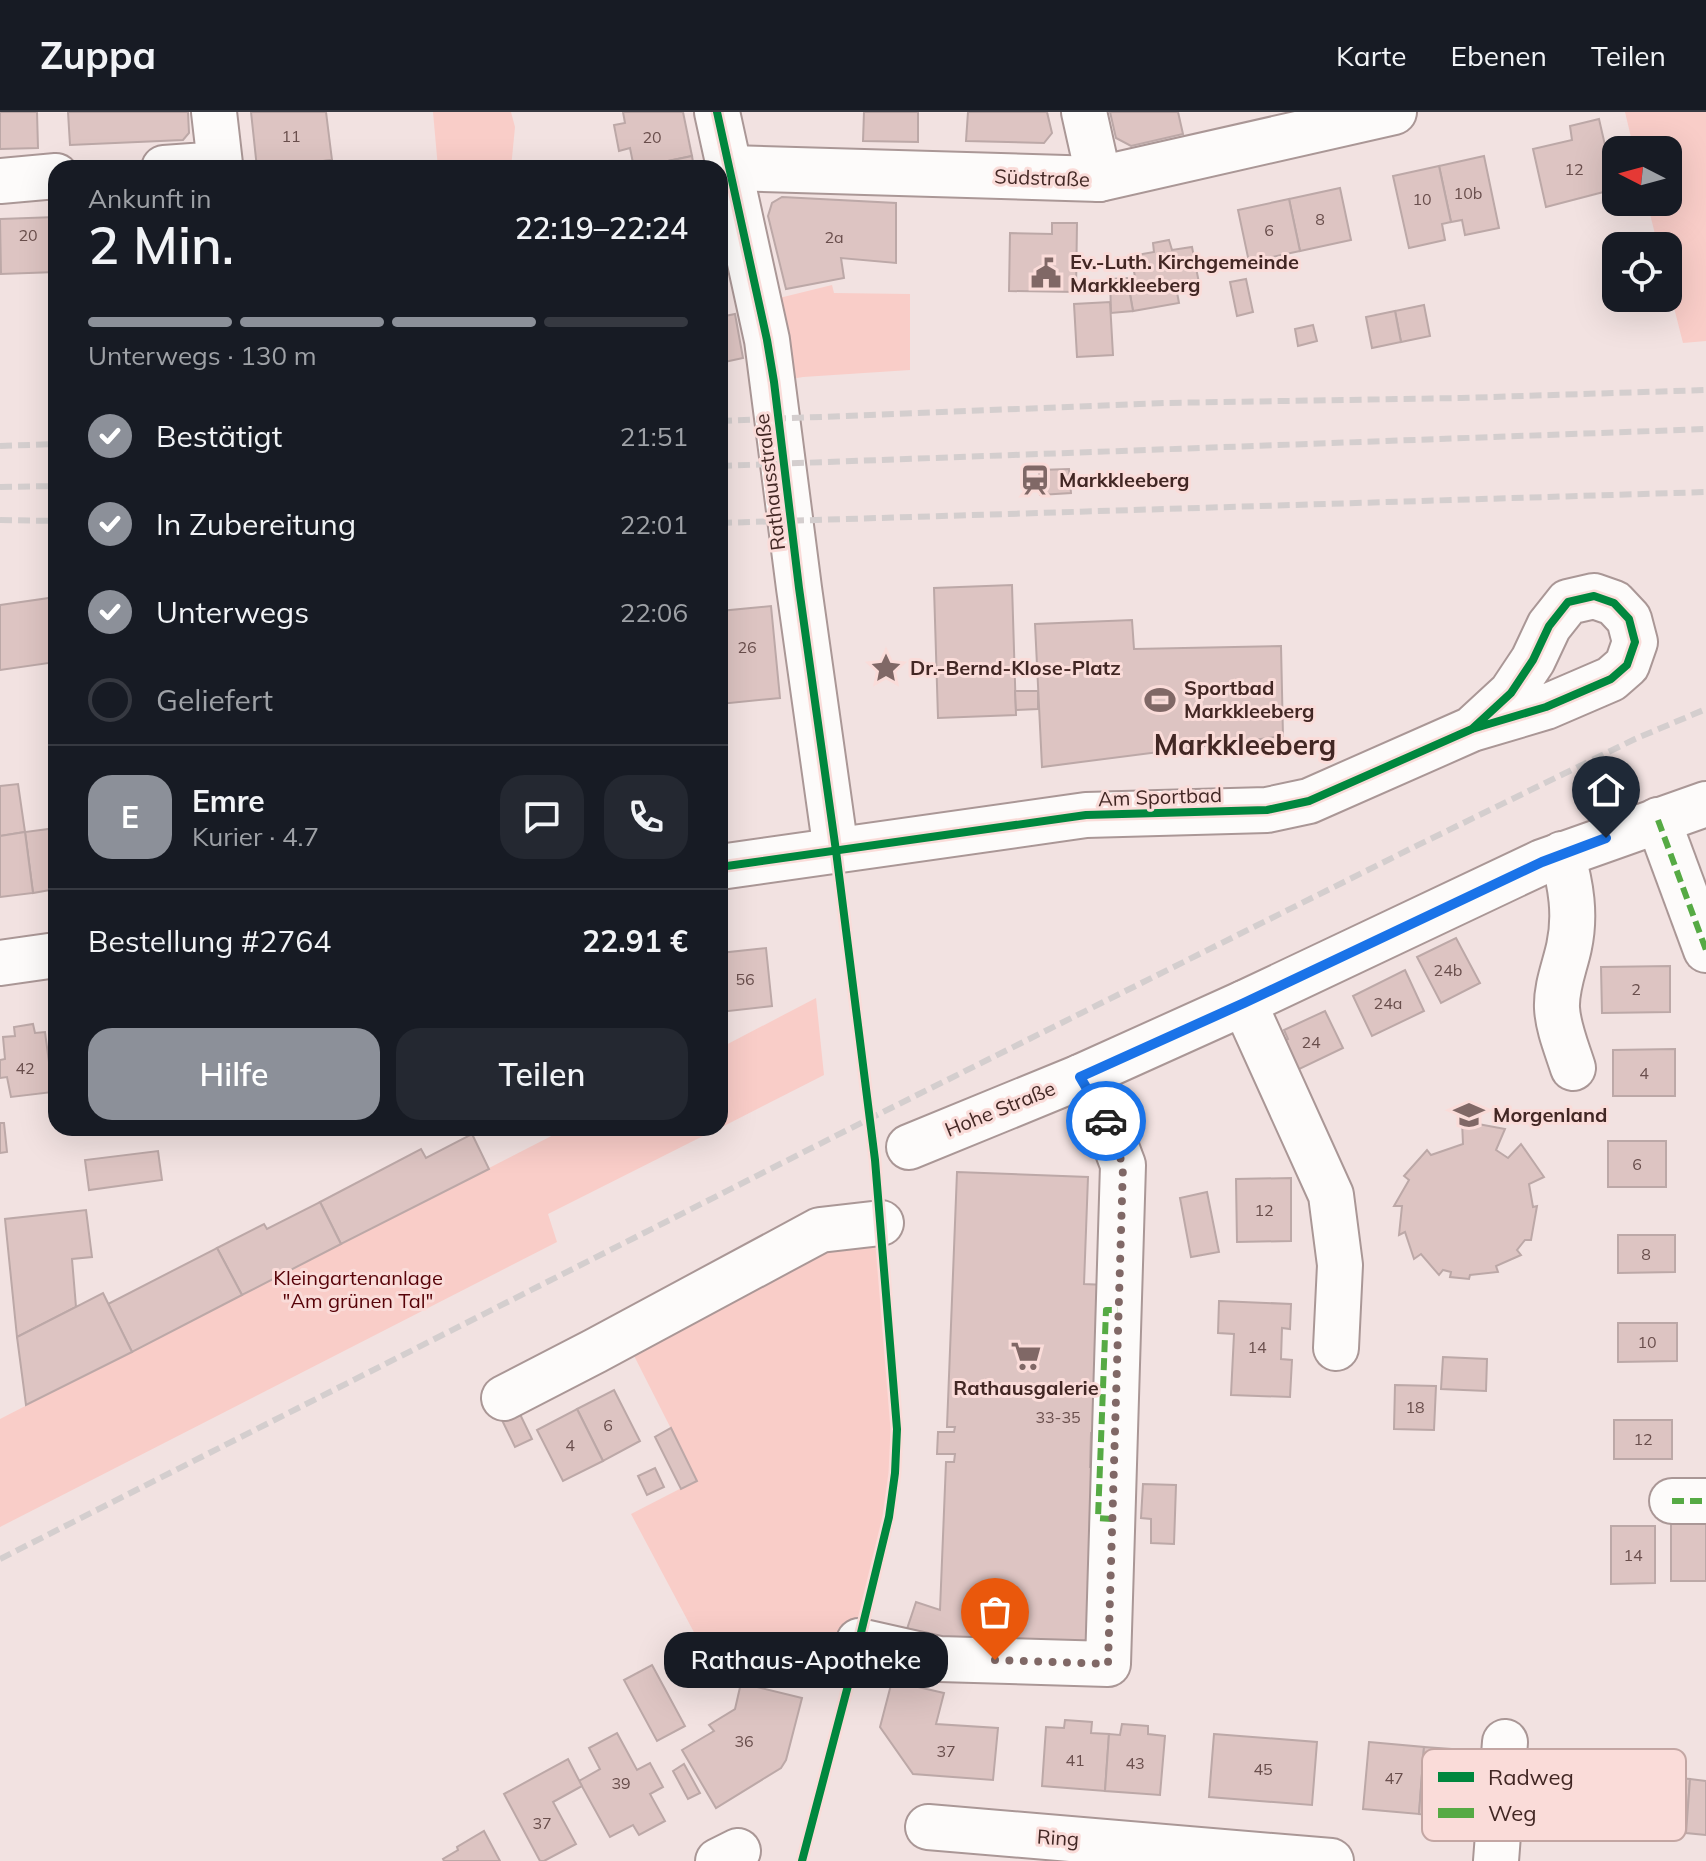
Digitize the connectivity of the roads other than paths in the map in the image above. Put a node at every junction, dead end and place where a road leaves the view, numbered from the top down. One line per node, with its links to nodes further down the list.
1 (214, 112): 5 (street)
2 (717, 112): 6 (street, Rathausstraße)
3 (1084, 112): 8 (street)
4 (1394, 112): 8 (street, Südstraße)
5 (220, 160)
6 (730, 168): 8 (street, Südstraße); 13 (street, Rathausstraße)
7 (48, 177): 9 (street)
8 (1099, 179)
9 (0, 181)
10 (1472, 729): 13 (street, Am Sportbad)
11 (1706, 804): 12 (street, Hohe Straße)
12 (1658, 820): 14 (street, Hohe Straße); 16 (street)
13 (836, 851): 15 (street, Am Sportbad)
14 (1562, 854): 19 (street, Hohe Straße); 20 (street)
15 (728, 866)
16 (1706, 950)
17 (48, 956): 18 (street)
18 (0, 963)
19 (1244, 1003): 21 (street, Hohe Straße); 24 (street)
20 (1573, 1068)
21 (1080, 1077): 22 (street, Hohe Straße); 26 (street)
22 (909, 1147)
23 (881, 1223): 25 (street)
24 (1336, 1348)
25 (504, 1398)
26 (859, 1641)
27 (1505, 1742): 28 (street)
28 (1504, 1749)
29 (928, 1827): 31 (street, Ring)
30 (1498, 1841): 32 (street)
31 (1331, 1861)
32 (1496, 1861)

